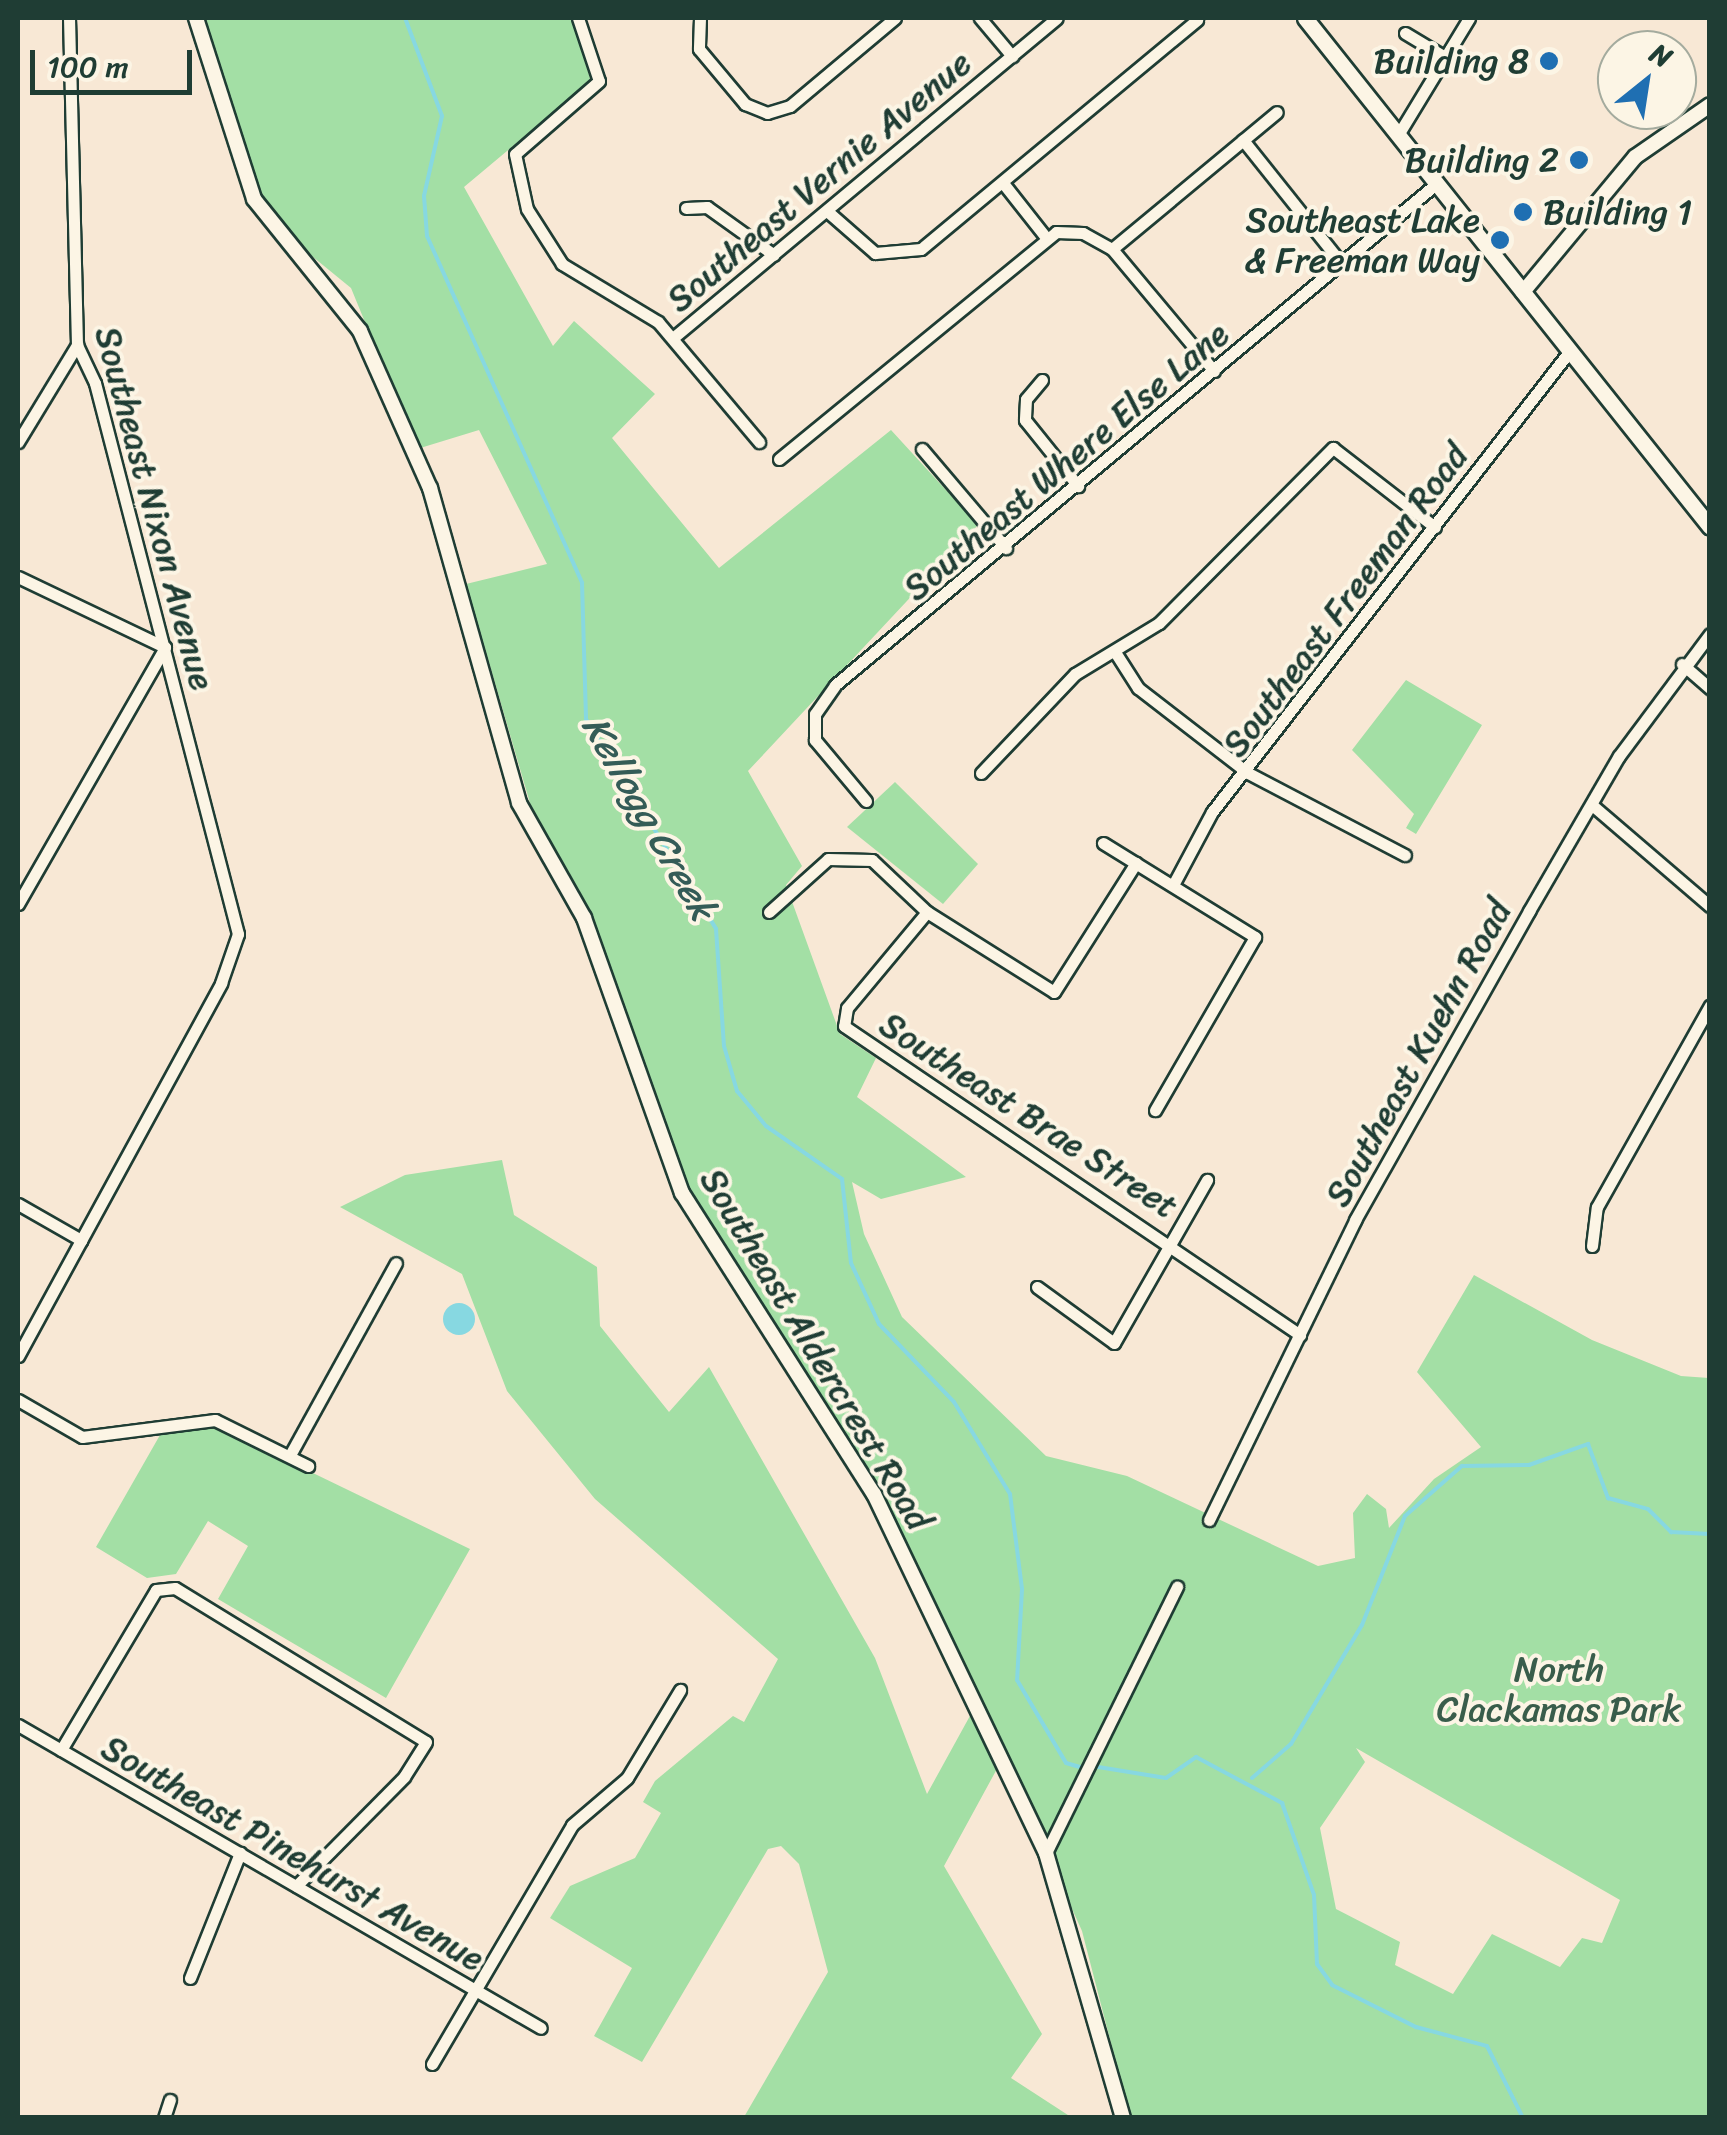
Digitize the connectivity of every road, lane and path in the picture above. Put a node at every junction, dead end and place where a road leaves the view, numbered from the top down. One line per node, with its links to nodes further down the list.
1 (69, 18): 28 (street, Southeast Nixon Avenue)
2 (196, 18): 78 (street, Southeast Aldercrest Road)
3 (578, 18): 27 (street)
4 (700, 18): 5 (street)
5 (896, 18)
6 (980, 18): 12 (street)
7 (1057, 18): 12 (street, Southeast Vernie Avenue)
8 (1306, 18): 16 (main road)
9 (1469, 18): 13 (street)
10 (1197, 20): 18 (street)
11 (1405, 34): 13 (street)
12 (1012, 56): 21 (street, Southeast Vernie Avenue)
13 (1445, 57): 16 (street)
14 (1710, 104): 26 (street)
15 (1277, 112): 17 (street)
16 (1398, 135): 19 (main road)
17 (1243, 140): 23 (street); 25 (street)
18 (1002, 182): 21 (street); 22 (street)
19 (1437, 183): 25 (street, Southeast Where Else Lane); 26 (main road)
20 (686, 208): 24 (street)
21 (828, 211): 24 (street, Southeast Vernie Avenue)
22 (1044, 235): 23 (street); 35 (street)
23 (1112, 249): 30 (street)
24 (774, 255): 27 (street, Southeast Vernie Avenue)
25 (1342, 264): 30 (street, Southeast Where Else Lane)
26 (1522, 292): 29 (main road)
27 (674, 337): 33 (street, Southeast Vernie Avenue)
28 (77, 345): 32 (street); 42 (street, Southeast Nixon Avenue)
29 (1569, 352): 37 (main road); 38 (street, Southeast Freeman Road)
30 (1214, 371): 36 (street, Southeast Where Else Lane)
31 (1042, 380): 36 (street)
32 (18, 442)
33 (759, 442)
34 (922, 449): 39 (street)
35 (780, 459)
36 (1078, 486): 39 (street, Southeast Where Else Lane)
37 (1709, 524)
38 (1435, 527): 43 (street); 47 (street, Southeast Freeman Road)
39 (1006, 548): 48 (street, Southeast Where Else Lane)
40 (18, 577): 42 (street)
41 (1710, 634): 44 (street, Southeast Kuehn Road)
42 (164, 648): 54 (street); 62 (street, Southeast Nixon Avenue)
43 (1115, 652): 46 (street); 47 (street)
44 (1682, 664): 45 (street); 49 (street, Southeast Kuehn Road)
45 (1710, 688)
46 (981, 773)
47 (1248, 773): 51 (street); 53 (street, Southeast Freeman Road)
48 (866, 801)
49 (1592, 805): 55 (street); 67 (street, Southeast Kuehn Road)
50 (1103, 844): 52 (street)
51 (1405, 855)
52 (1136, 863): 53 (street); 57 (street)
53 (1173, 885): 59 (street)
54 (18, 904)
55 (1710, 906)
56 (770, 912): 57 (street)
57 (928, 912): 63 (street, Southeast Brae Street)
58 (1710, 1006): 64 (street)
59 (1155, 1110)
60 (1208, 1180): 63 (street)
61 (18, 1204): 62 (street)
62 (81, 1240): 68 (street)
63 (1174, 1243): 66 (street); 67 (street, Southeast Brae Street)
64 (1592, 1246)
65 (396, 1263): 70 (street)
66 (1037, 1286)
67 (1300, 1335): 72 (street, Southeast Kuehn Road)
68 (18, 1356)
69 (18, 1400): 70 (street)
70 (290, 1456): 71 (street)
71 (308, 1466)
72 (1209, 1520)
73 (1177, 1586): 78 (street)
74 (680, 1690): 81 (street)
75 (18, 1725): 76 (street, Southeast Pinehurst Avenue)
76 (61, 1750): 77 (street, Southeast Pinehurst Avenue); 79 (street)
77 (240, 1853): 79 (street, Southeast Pinehurst Avenue); 80 (street)
78 (1046, 1853): 86 (street, Southeast Aldercrest Road)
79 (296, 1886): 81 (street, Southeast Pinehurst Avenue)
80 (190, 1978)
81 (475, 1991): 82 (street, Southeast Pinehurst Avenue); 83 (street)
82 (541, 2028)
83 (432, 2064)
84 (170, 2100): 85 (street)
85 (164, 2118)
86 (1123, 2118)

